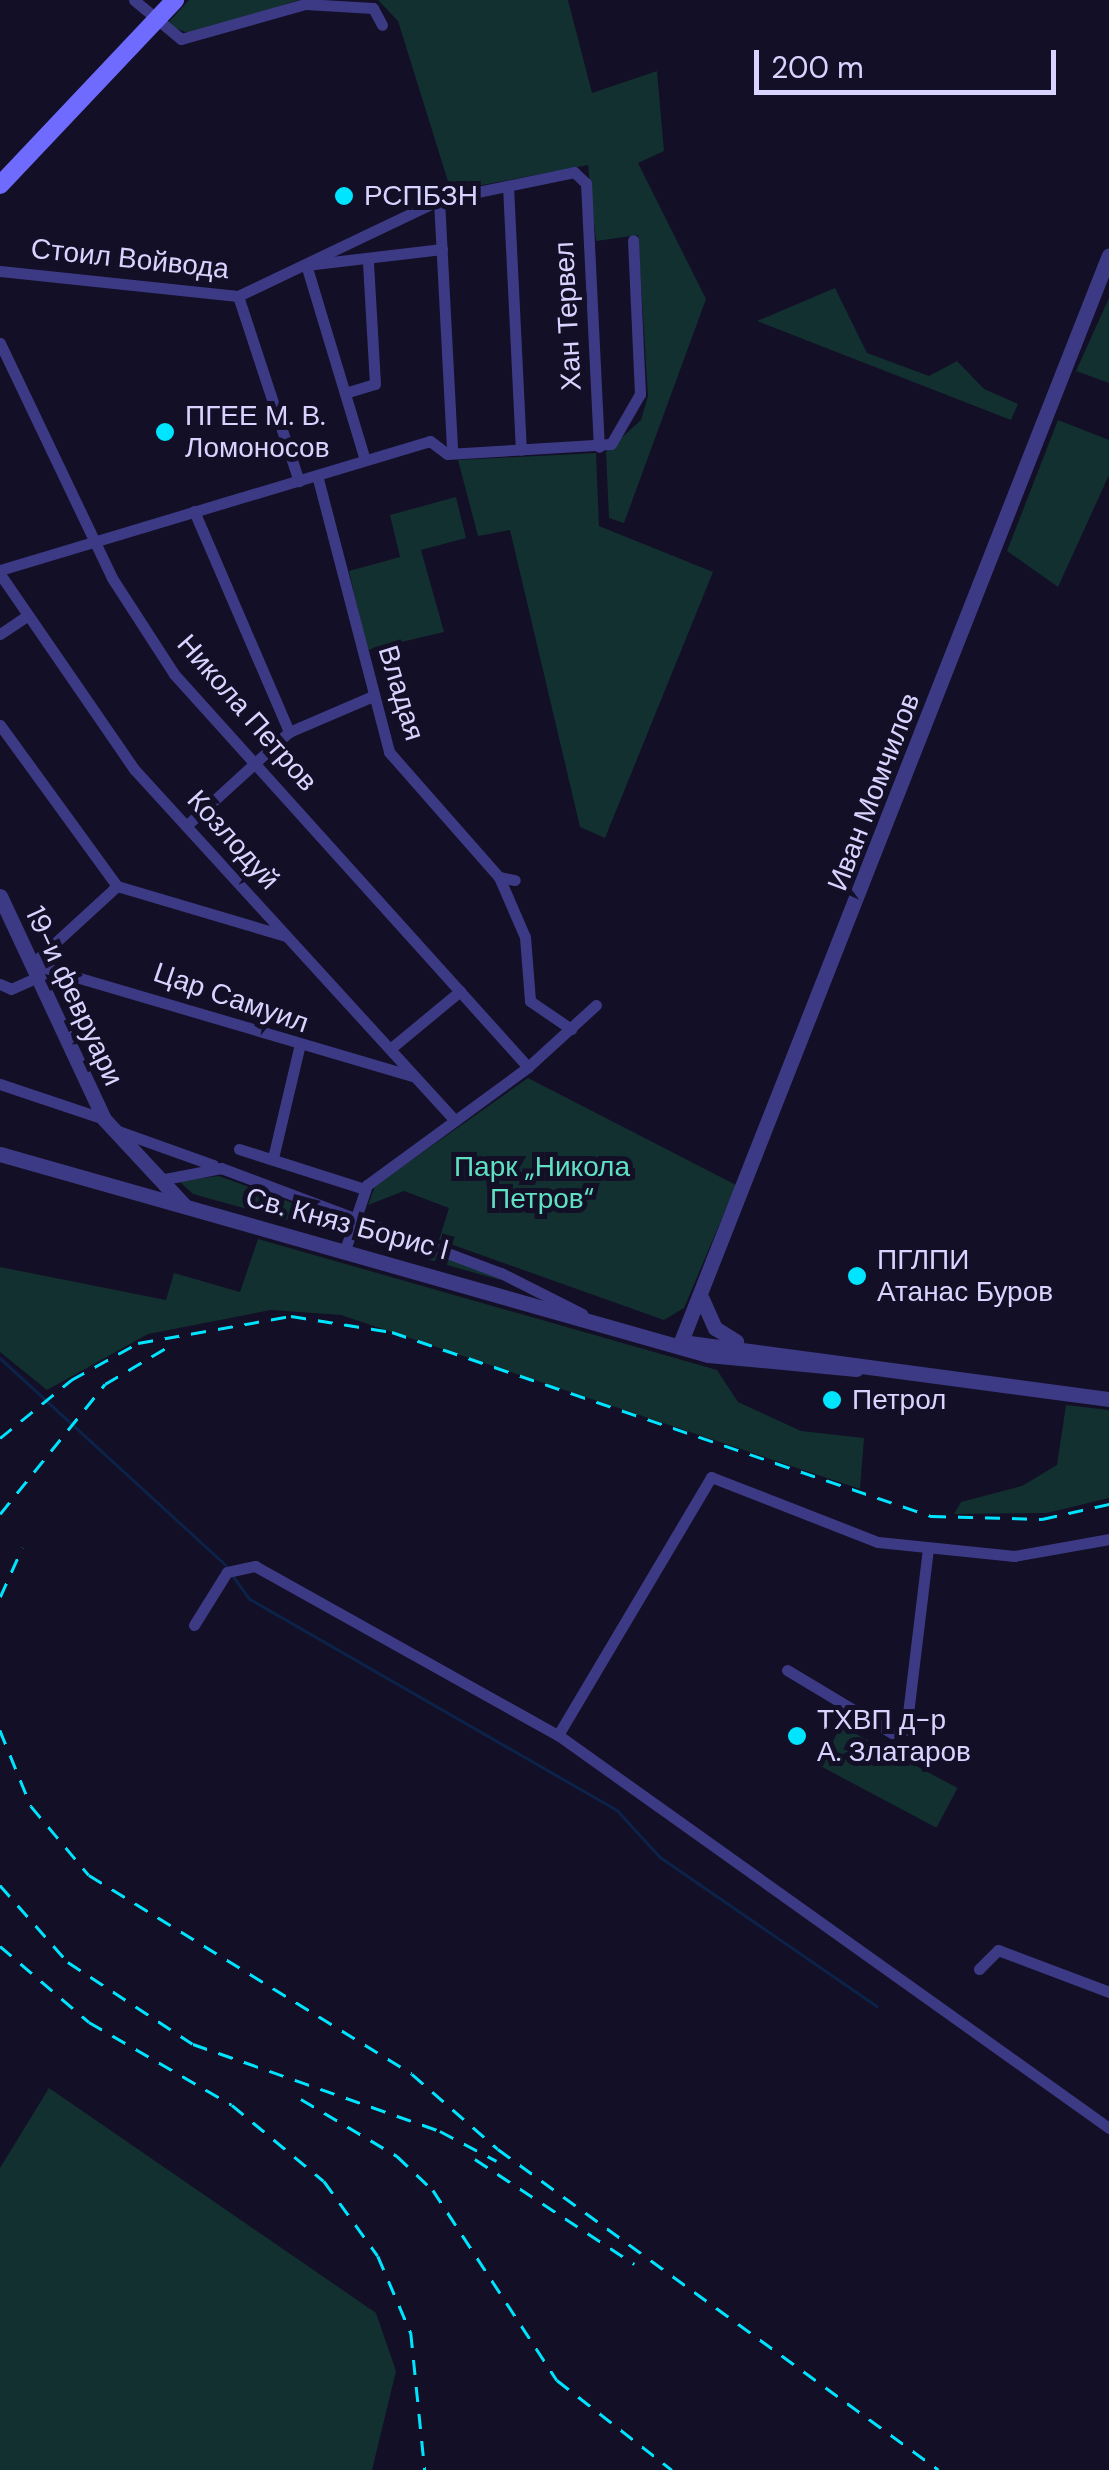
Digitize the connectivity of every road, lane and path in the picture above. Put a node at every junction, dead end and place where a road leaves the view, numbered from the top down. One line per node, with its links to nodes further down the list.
1 (134, 0): 3 (street)
2 (175, 0): 3 (main road)
3 (156, 21): 4 (street); 5 (main road)
4 (382, 25)
5 (36, 152): 7 (main road); 9 (main road)
6 (586, 182): 8 (street, Стоил Войвода); 20 (street, Хан Тервел)
7 (0, 185)
8 (508, 186): 10 (street, Стоил Войвода); 21 (street)
9 (0, 198)
10 (439, 200): 12 (street); 15 (street, Стоил Войвода)
11 (633, 240): 20 (street)
12 (442, 250): 14 (street); 22 (street)
13 (1109, 255): 63 (street, Иван Момчилов)
14 (368, 263): 15 (street); 19 (street)
15 (306, 265): 17 (street, Стоил Войвода); 19 (street)
16 (0, 271): 17 (street, Стоил Войвода)
17 (238, 296): 25 (street)
18 (0, 345): 27 (street, Никола Петров)
19 (345, 393): 23 (street)
20 (600, 447): 21 (street)
21 (521, 450): 22 (street)
22 (452, 452): 23 (street)
23 (365, 460): 24 (street)
24 (317, 475): 25 (street); 31 (street, Владая)
25 (300, 480): 26 (street)
26 (194, 511): 27 (street); 33 (street)
27 (98, 540): 28 (street); 34 (street, Никола Петров)
28 (0, 572): 29 (street, Козлодуй)
29 (27, 616): 30 (street); 35 (street, Козлодуй)
30 (0, 634)
31 (372, 696): 33 (street); 36 (street, Владая)
32 (0, 725): 38 (street)
33 (289, 732): 34 (street)
34 (254, 762): 35 (street); 43 (street, Никола Петров)
35 (186, 826): 40 (street, Козлодуй)
36 (500, 877): 37 (street); 45 (street, Владая)
37 (514, 880)
38 (117, 886): 40 (street); 41 (street)
39 (0, 896): 41 (street, 19-и февруари)
40 (286, 936): 47 (street, Козлодуй)
41 (35, 970): 42 (street, Цар Самуил); 46 (street, Цар Самуил); 51 (street, 19-и февруари)
42 (0, 984)
43 (460, 991): 47 (street); 48 (street, Никола Петров)
44 (596, 1005): 45 (street)
45 (571, 1029): 48 (street)
46 (299, 1048): 49 (street, Цар Самуил); 56 (street)
47 (390, 1049): 49 (street, Козлодуй)
48 (528, 1067): 52 (street)
49 (415, 1077): 52 (street, Козлодуй)
50 (0, 1084): 51 (street)
51 (104, 1118): 53 (street, 19-и февруари)
52 (454, 1120): 59 (street)
53 (118, 1132): 57 (street); 58 (street, 19-и февруари)
54 (239, 1149): 56 (street)
55 (0, 1154): 60 (street, Св. Княз Борис I)
56 (273, 1158): 59 (street)
57 (221, 1168): 58 (street); 61 (street)
58 (165, 1180): 60 (street, 19-и февруари)
59 (364, 1189): 61 (street)
60 (184, 1204): 62 (street, Св. Княз Борис I)
61 (356, 1218): 62 (street); 64 (street)
62 (345, 1250): 64 (street, Св. Княз Борис I)
63 (702, 1299): 65 (street, Иван Момчилов); 66 (street)
64 (582, 1314): 65 (street, Св. Княз Борис I)
65 (680, 1344): 66 (street, Св. Княз Борис I); 67 (street, Св. Княз Борис I)
66 (764, 1349): 67 (street, Св. Княз Борис I)
67 (856, 1370): 68 (street, Св. Княз Борис I)
68 (1109, 1399)
69 (1109, 1539): 70 (street)
70 (928, 1549): 72 (street); 73 (street)
71 (194, 1625): 73 (street)
72 (787, 1670)
73 (558, 1735): 76 (street)
74 (979, 1969): 75 (street)
75 (1109, 1992)
76 (1109, 2128)

